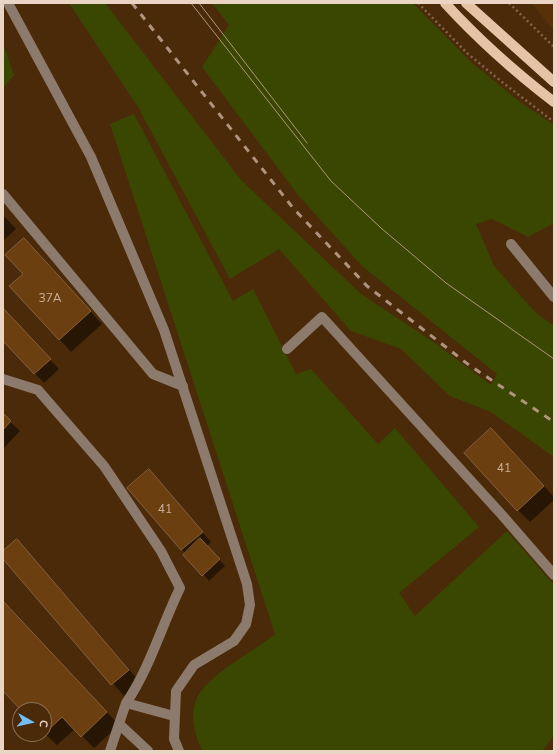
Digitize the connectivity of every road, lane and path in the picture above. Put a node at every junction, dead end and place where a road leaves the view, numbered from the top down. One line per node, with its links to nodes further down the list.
1 (8, 3): 15 (street)
2 (418, 3): 9 (path)
3 (445, 3): 8 (main road)
4 (466, 3): 7 (main road)
5 (509, 3): 6 (path)
6 (554, 47)
7 (554, 82)
8 (554, 102)
9 (554, 122)
10 (3, 194): 15 (street)
11 (511, 244): 12 (street)
12 (554, 297)
13 (287, 349): 16 (street)
14 (3, 379): 17 (street)
15 (183, 386): 18 (street)
16 (554, 575)
17 (126, 703): 18 (street); 19 (street)
18 (174, 716): 22 (street)
19 (119, 724): 20 (street); 21 (street)
20 (110, 751)
21 (148, 751)
22 (178, 751)

